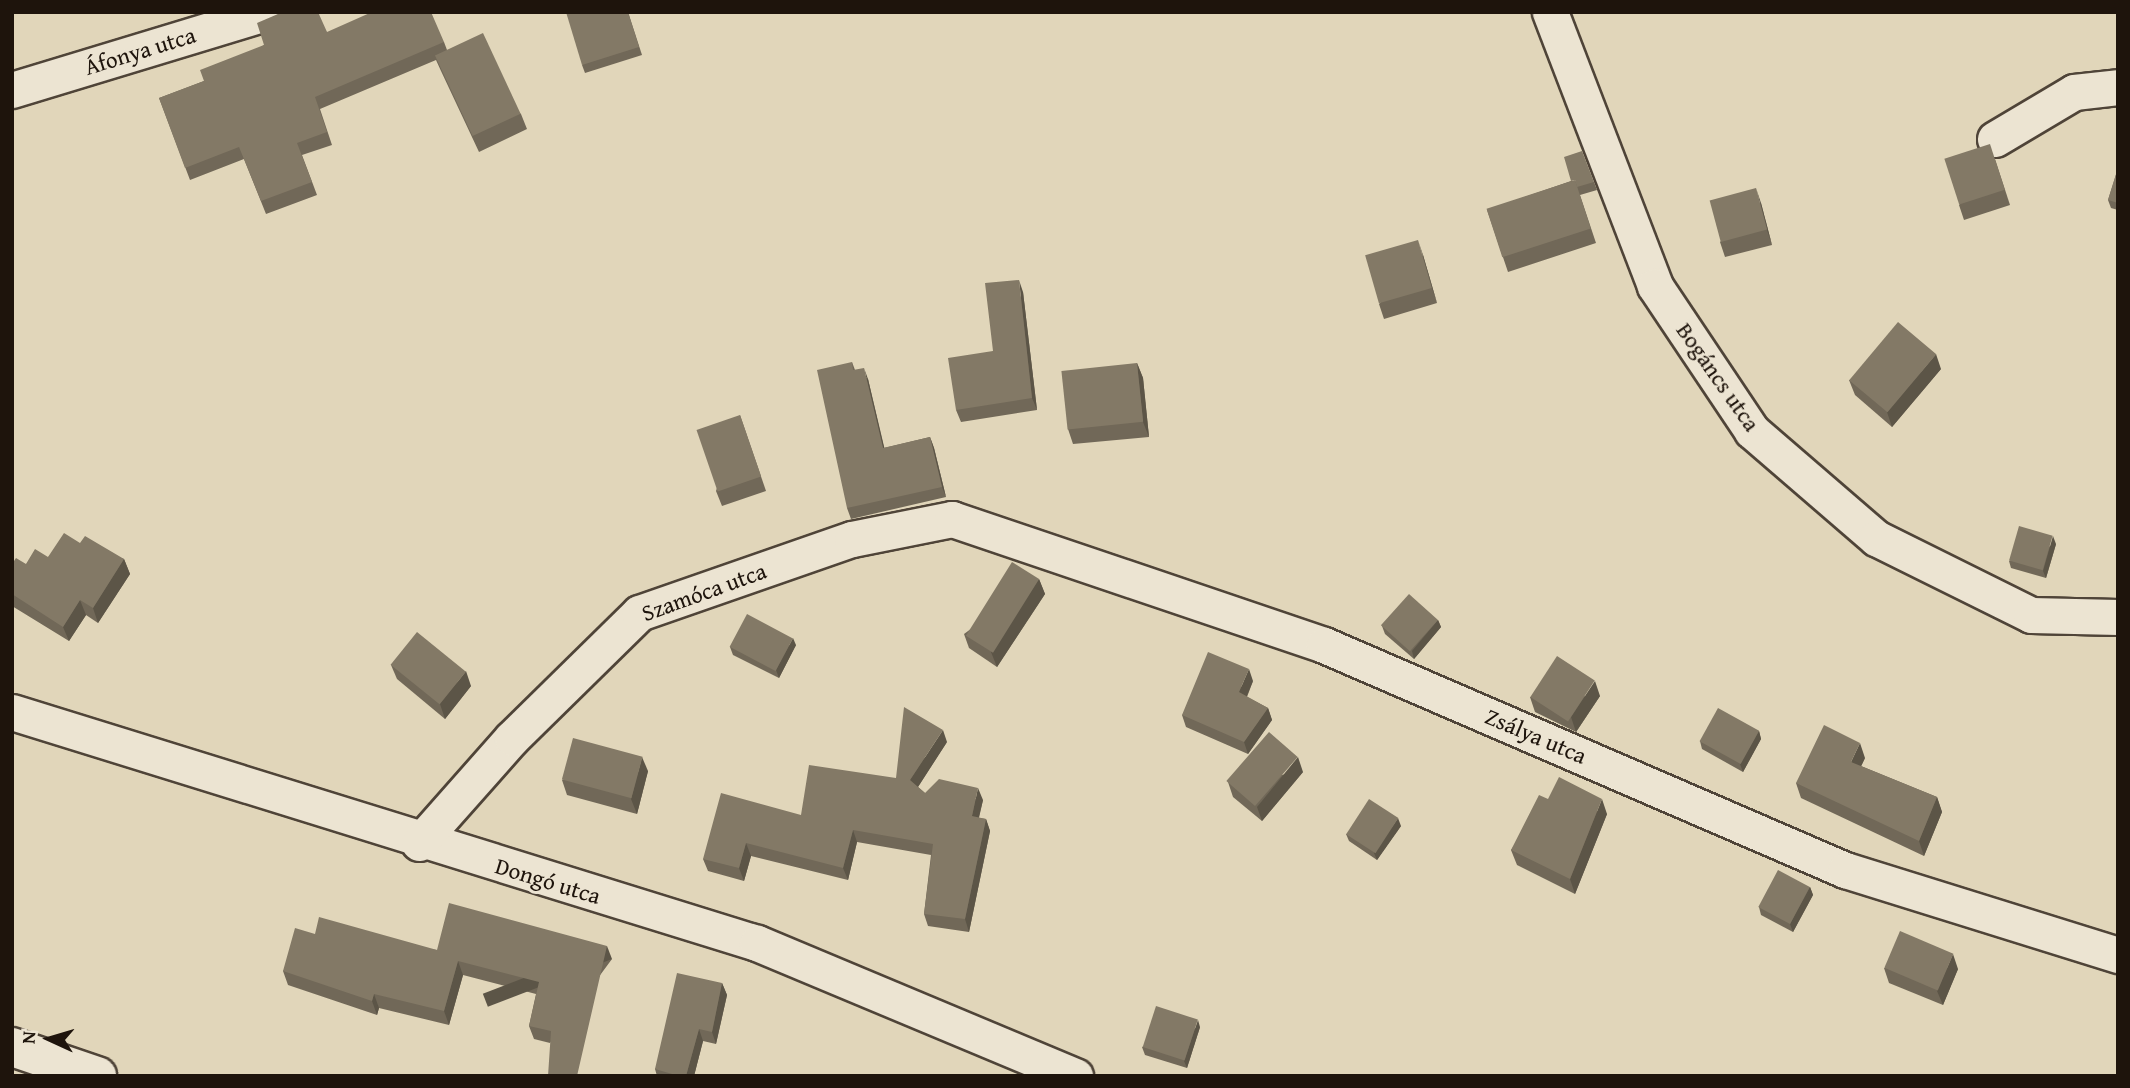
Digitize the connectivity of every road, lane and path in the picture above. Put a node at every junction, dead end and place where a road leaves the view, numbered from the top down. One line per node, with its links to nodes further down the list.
1 (268, 12): 4 (street, Áfonya utca)
2 (1550, 12): 7 (street, Bogáncs utca)
3 (2118, 88): 5 (street)
4 (12, 90)
5 (1994, 139)
6 (952, 519): 9 (street, Szamóca utca); 10 (street, Zsálya utca)
7 (2118, 617)
8 (12, 712): 9 (street, Dongó utca)
9 (419, 843): 13 (street, Dongó utca)
10 (2118, 955)
11 (12, 1047): 12 (street)
12 (97, 1076)
13 (1075, 1076)

